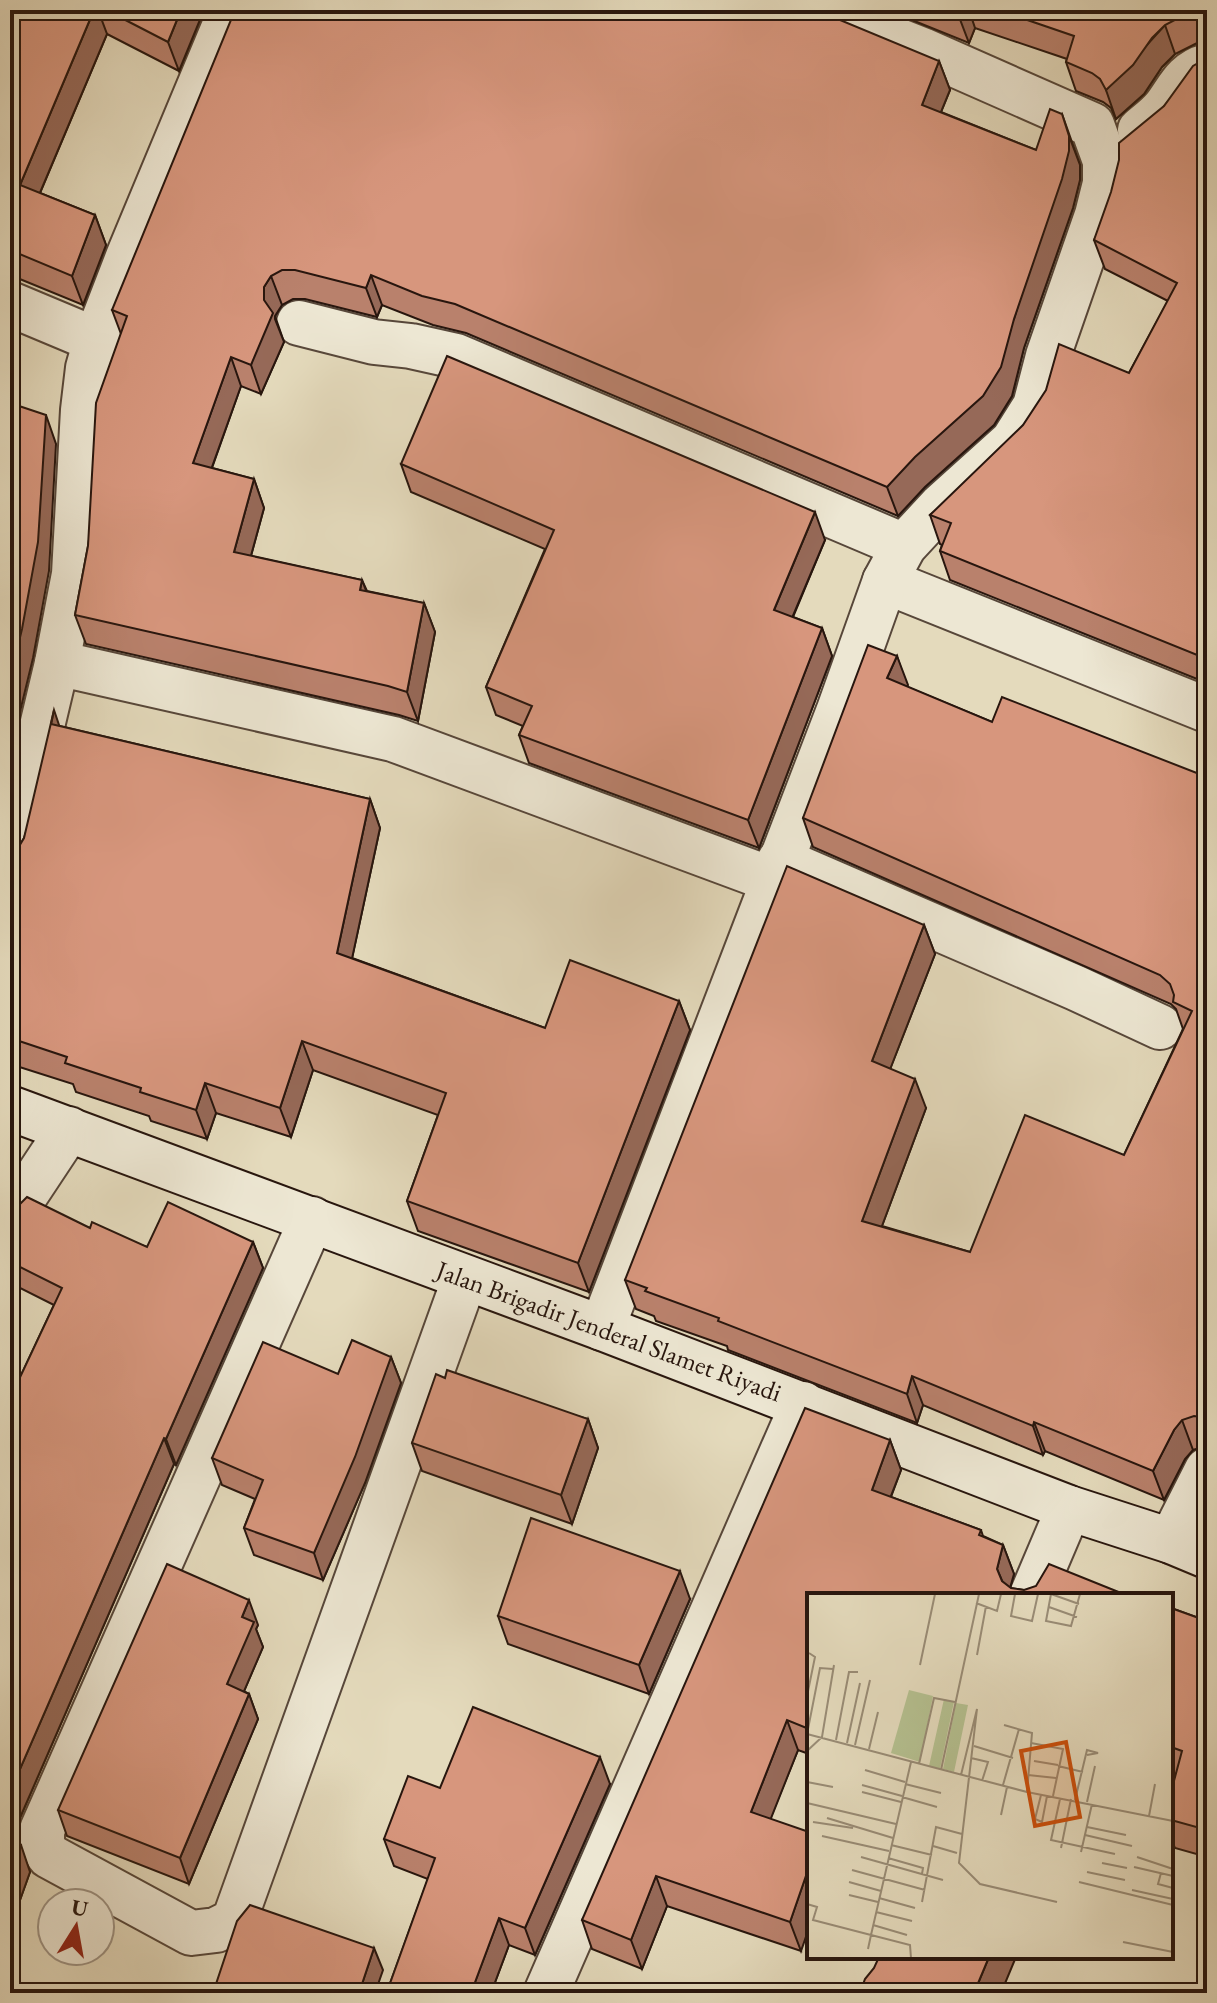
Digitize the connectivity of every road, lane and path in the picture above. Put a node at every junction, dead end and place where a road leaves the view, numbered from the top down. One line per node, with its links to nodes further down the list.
1 (231, 10): 7 (street)
2 (821, 10): 4 (street)
3 (1207, 66): 4 (street)
4 (1105, 161): 8 (street)
5 (10, 304): 7 (street)
6 (299, 323): 8 (street)
7 (96, 340): 9 (street)
8 (894, 563): 10 (street); 12 (street)
9 (57, 663): 11 (street); 12 (street)
10 (1207, 710)
11 (10, 861)
12 (776, 870): 13 (street); 19 (street)
13 (1160, 1027)
14 (10, 1108): 15 (street, Jalan Brigadir Jenderal Slamet Riyadi)
15 (69, 1129): 16 (street); 17 (street, Jalan Brigadir Jenderal Slamet Riyadi)
16 (10, 1218)
17 (312, 1219): 18 (street, Jalan Brigadir Jenderal Slamet Riyadi); 18 (street)
18 (465, 1278): 19 (street, Jalan Brigadir Jenderal Slamet Riyadi)
19 (602, 1328): 20 (street, Jalan Brigadir Jenderal Slamet Riyadi)
20 (803, 1404): 22 (street, Jalan Brigadir Jenderal Slamet Riyadi); 25 (street)
21 (1207, 1470): 23 (street)
22 (1069, 1508): 23 (street, Jalan Brigadir Jenderal Slamet Riyadi); 24 (street)
23 (1189, 1548)
24 (1033, 1593)
25 (546, 1993)

